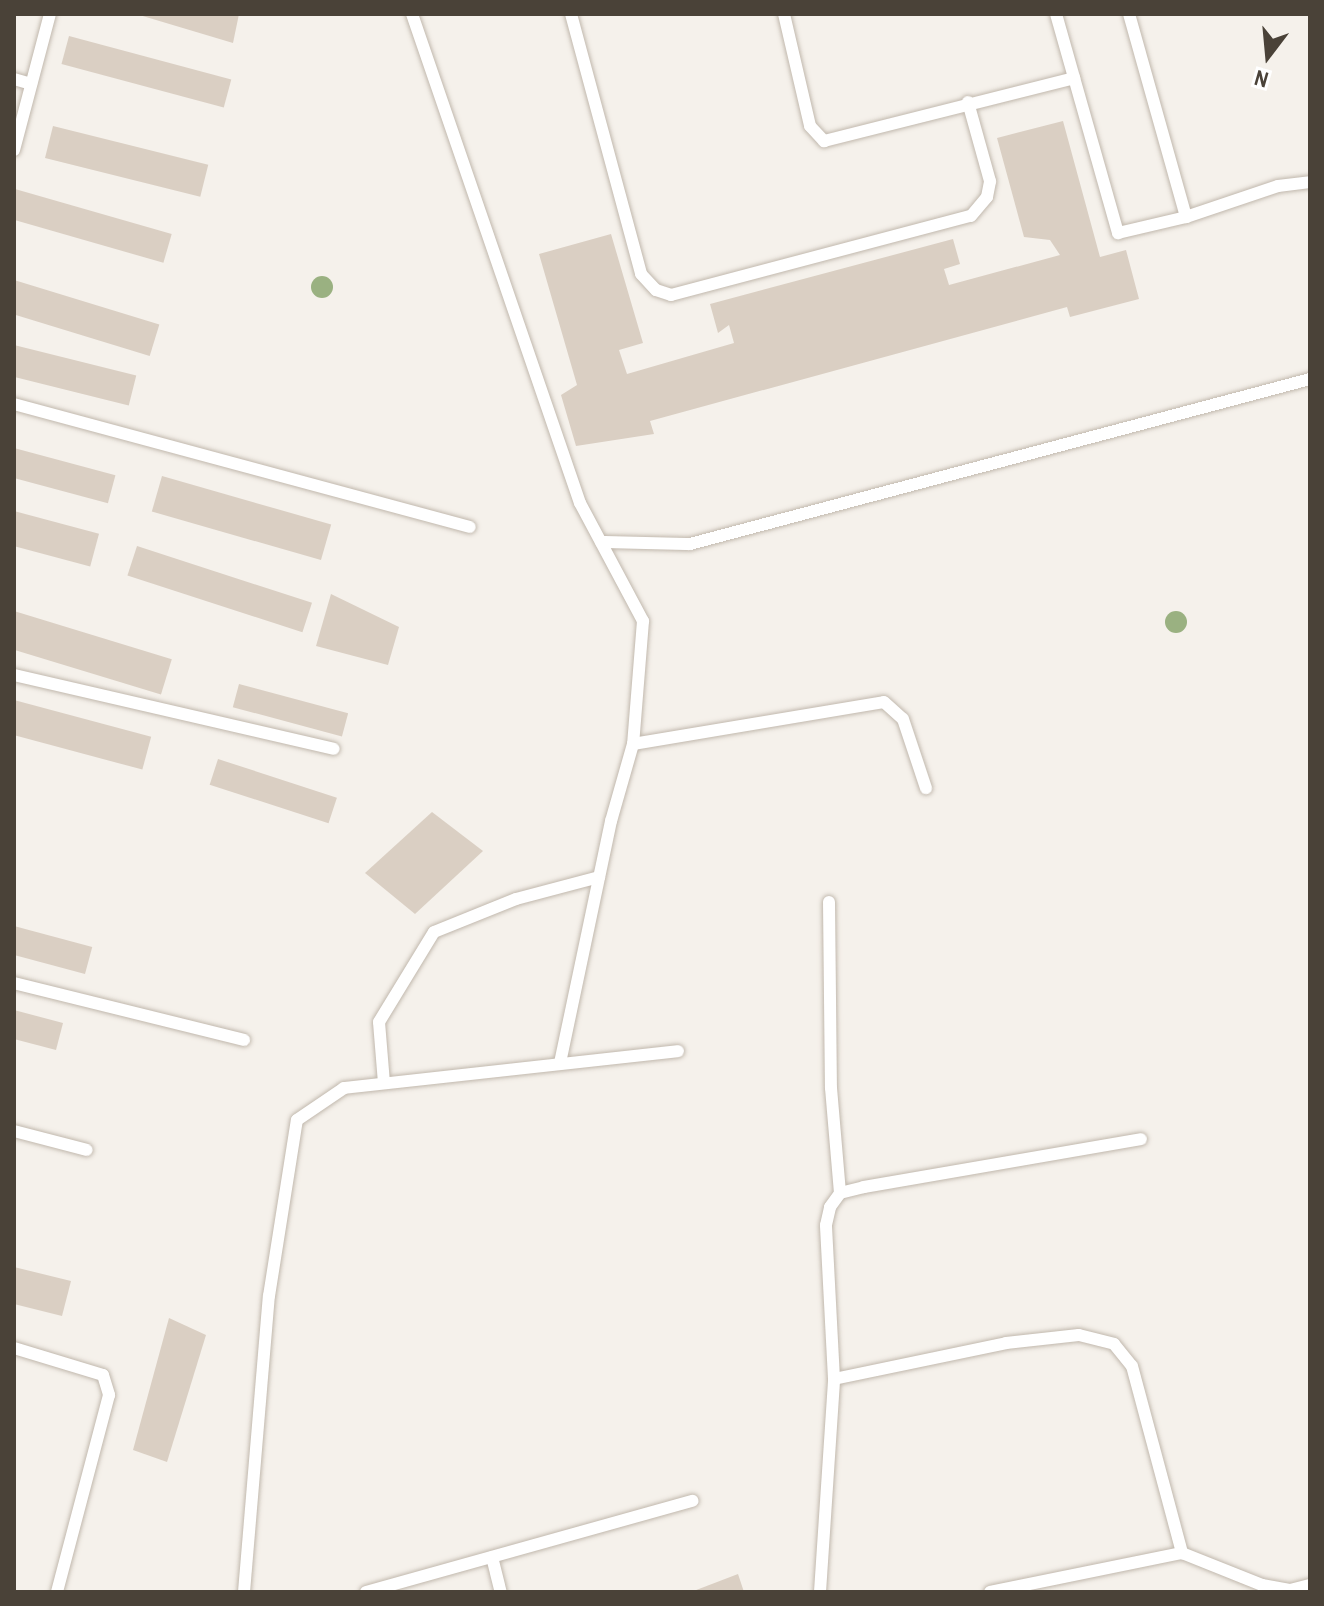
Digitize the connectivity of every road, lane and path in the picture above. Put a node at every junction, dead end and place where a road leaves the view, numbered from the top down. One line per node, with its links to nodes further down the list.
1 (50, 14): 9 (lane)
2 (412, 14): 17 (lane)
3 (571, 14): 10 (lane)
4 (784, 14): 10 (lane)
5 (1056, 14): 7 (lane)
6 (1129, 14): 13 (lane)
7 (1074, 78): 10 (lane); 13 (lane)
8 (14, 79): 9 (lane)
9 (31, 84): 11 (lane)
10 (968, 102)
11 (14, 150)
12 (1310, 182): 13 (lane)
13 (1186, 217)
14 (1310, 379): 17 (lane)
15 (14, 404): 16 (lane)
16 (470, 527)
17 (601, 542): 19 (lane)
18 (14, 675): 20 (lane)
19 (633, 744): 21 (lane); 22 (lane)
20 (334, 749)
21 (926, 788)
22 (599, 877): 27 (lane); 28 (lane)
23 (829, 902): 32 (lane)
24 (14, 983): 25 (lane)
25 (244, 1040)
26 (678, 1051): 27 (lane)
27 (560, 1064): 28 (lane)
28 (384, 1083): 40 (lane)
29 (14, 1131): 31 (lane)
30 (1141, 1139): 32 (lane)
31 (87, 1150)
32 (840, 1193): 34 (lane)
33 (14, 1348): 39 (lane)
34 (834, 1379): 36 (lane); 43 (lane)
35 (693, 1501): 37 (lane)
36 (1182, 1553): 38 (lane); 44 (lane)
37 (492, 1557): 41 (lane); 42 (lane)
38 (1310, 1585)
39 (57, 1592)
40 (244, 1592)
41 (366, 1592)
42 (501, 1592)
43 (820, 1592)
44 (990, 1592)

